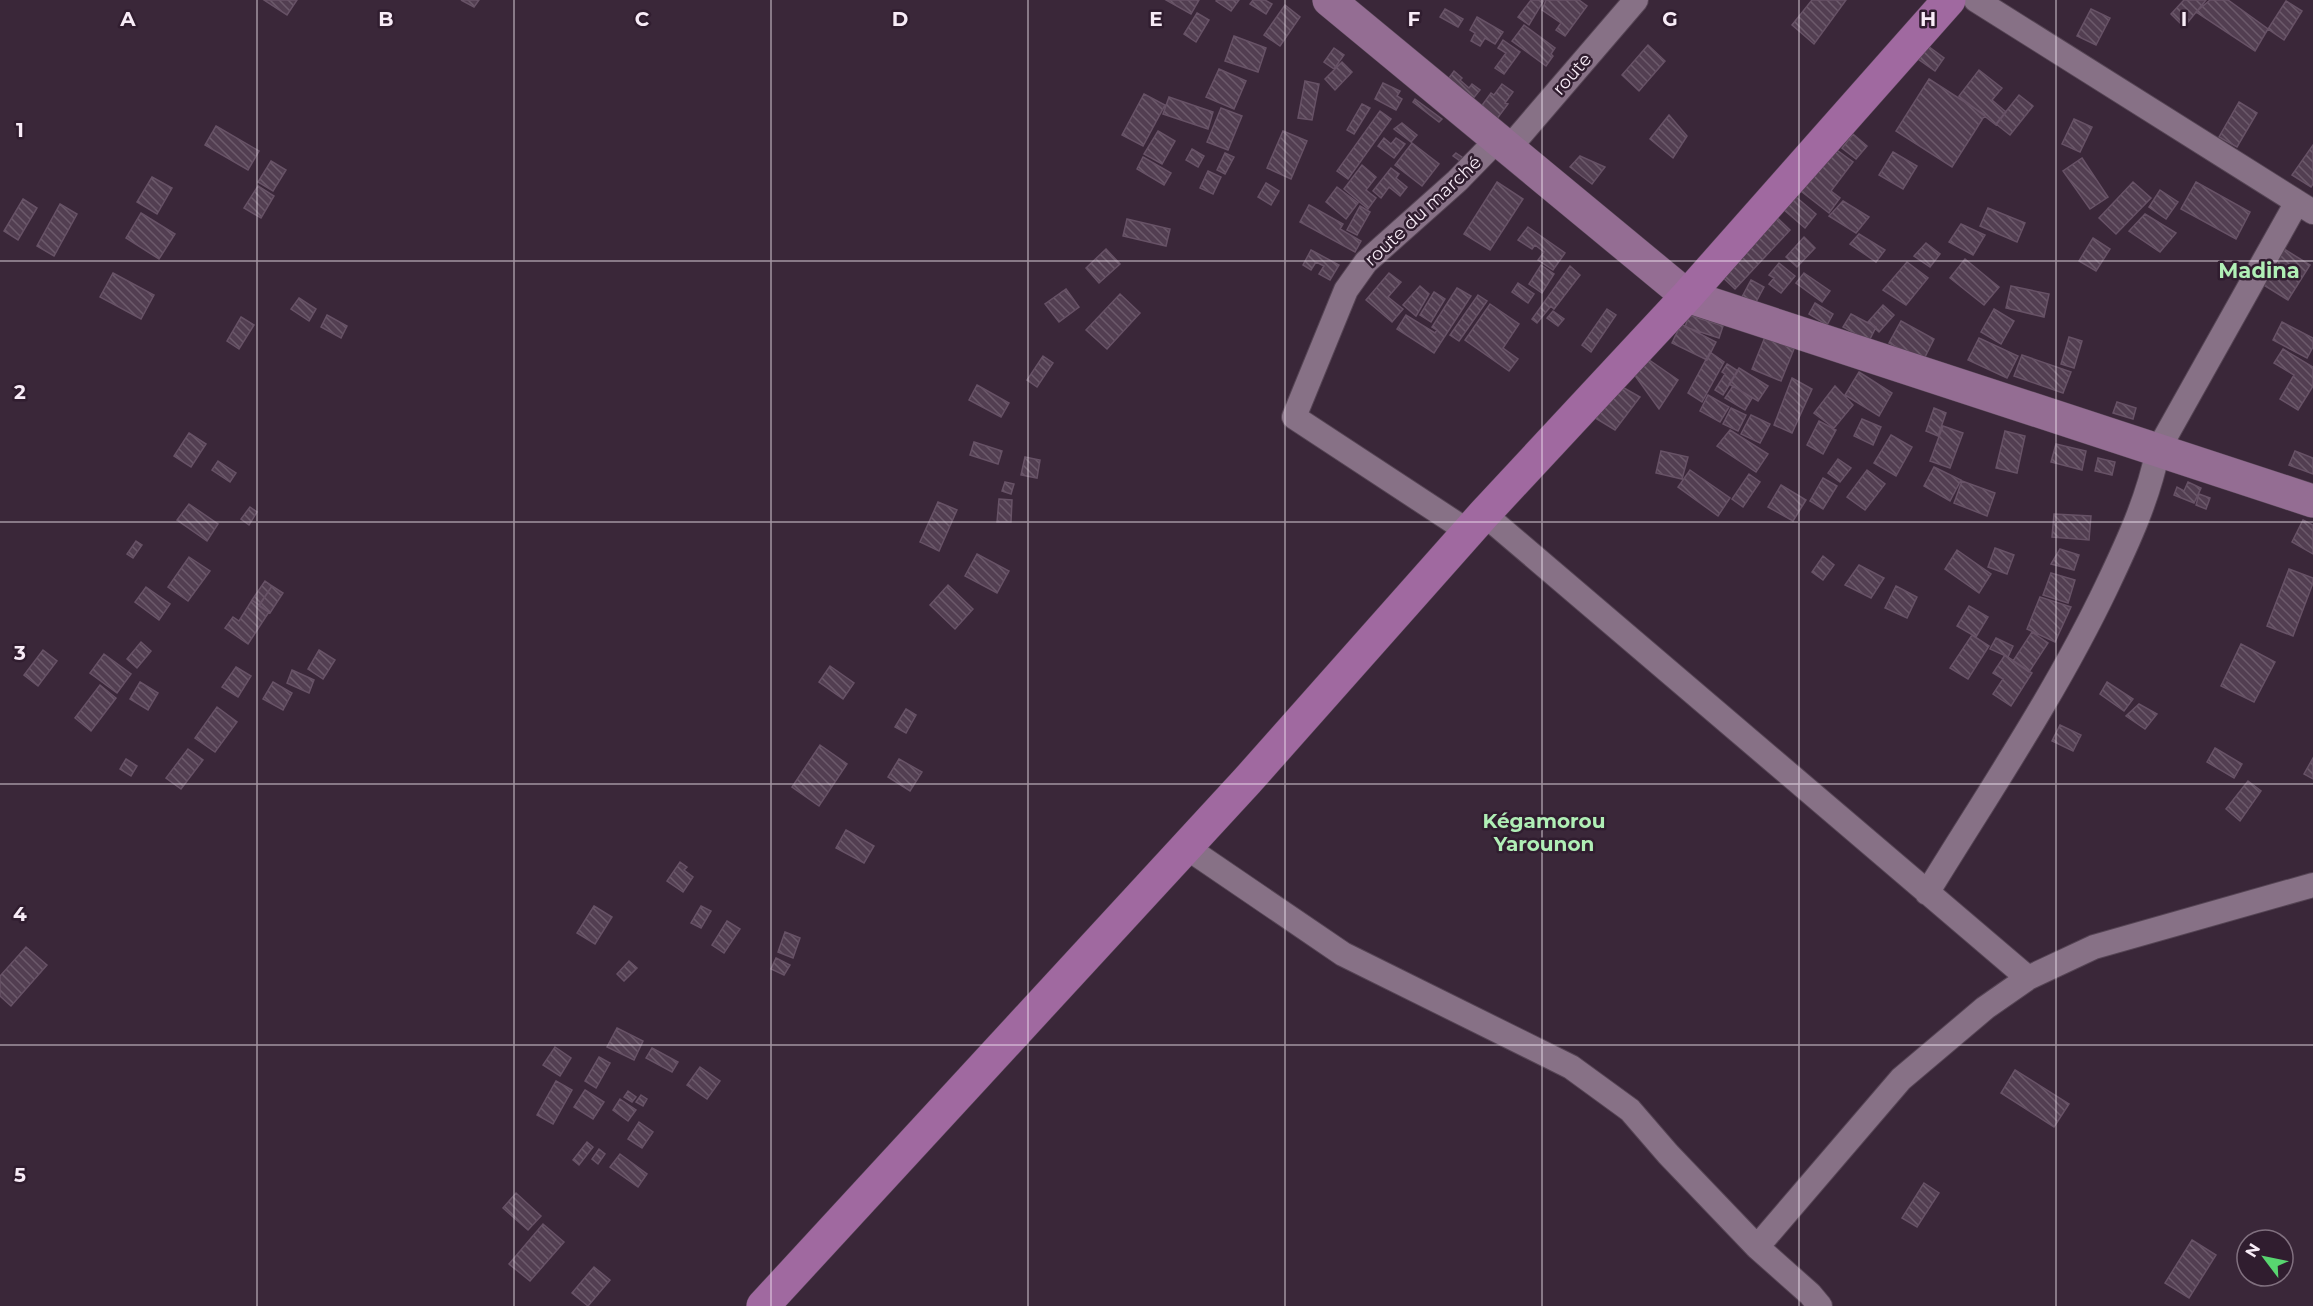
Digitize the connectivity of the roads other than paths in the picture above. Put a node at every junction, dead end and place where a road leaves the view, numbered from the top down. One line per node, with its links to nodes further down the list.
1 (1636, 0): 5 (street, route)
2 (1949, 0): 7 (main road)
3 (1976, 0): 6 (street)
4 (1344, 5): 5 (street)
5 (1503, 144): 7 (street); 10 (street, route du marché)
6 (2305, 207): 8 (street)
7 (1687, 296): 8 (street); 10 (main road)
8 (2158, 450): 9 (street); 13 (street)
9 (2313, 501)
10 (1476, 523): 11 (main road); 13 (street)
11 (1186, 848): 15 (street); 16 (main road)
12 (2313, 885): 14 (street)
13 (1927, 893): 14 (street)
14 (2028, 978): 15 (street)
15 (1757, 1247): 17 (street)
16 (763, 1306)
17 (1820, 1306)

